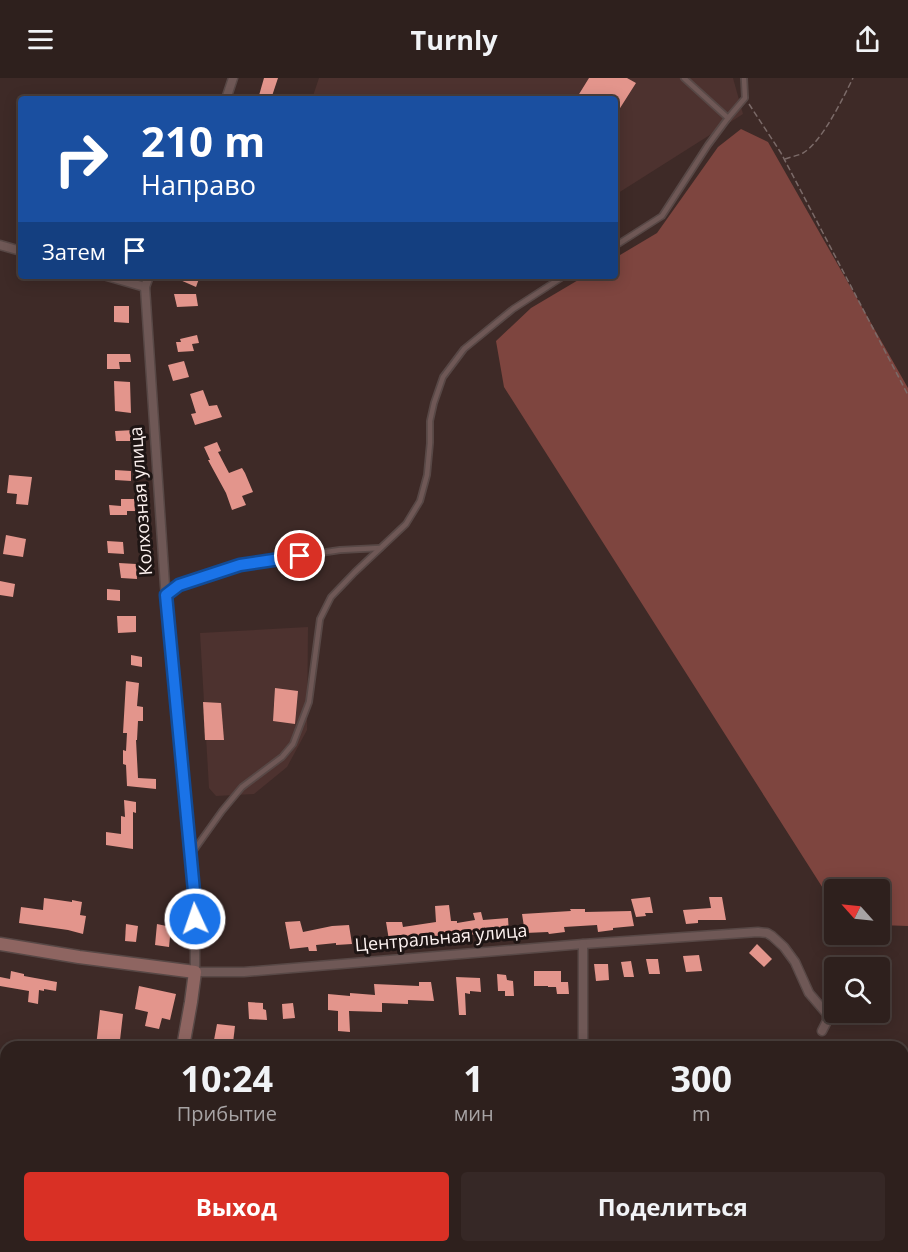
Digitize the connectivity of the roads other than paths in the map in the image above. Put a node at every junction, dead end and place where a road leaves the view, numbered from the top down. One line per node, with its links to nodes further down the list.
1 (233, 78): 4 (street)
2 (684, 78): 5 (lane)
3 (744, 78): 5 (lane)
4 (227, 96)
5 (728, 118): 6 (lane)
6 (618, 244)
7 (0, 245): 8 (street)
8 (18, 250)
9 (117, 279): 12 (street)
10 (148, 279): 12 (street, Колхозная улица)
11 (559, 279): 13 (lane)
12 (145, 287): 14 (street, Колхозная улица)
13 (380, 548): 14 (lane); 15 (lane)
14 (166, 595): 15 (street, Колхозная улица)
15 (191, 855): 18 (street, Колхозная улица)
16 (0, 944): 18 (street, Центральная улица)
17 (584, 944): 18 (street, Центральная улица); 19 (street, Центральная улица); 21 (street)
18 (195, 972): 20 (street, Колхозная улица)
19 (822, 1031)
20 (184, 1041)
21 (583, 1041)

